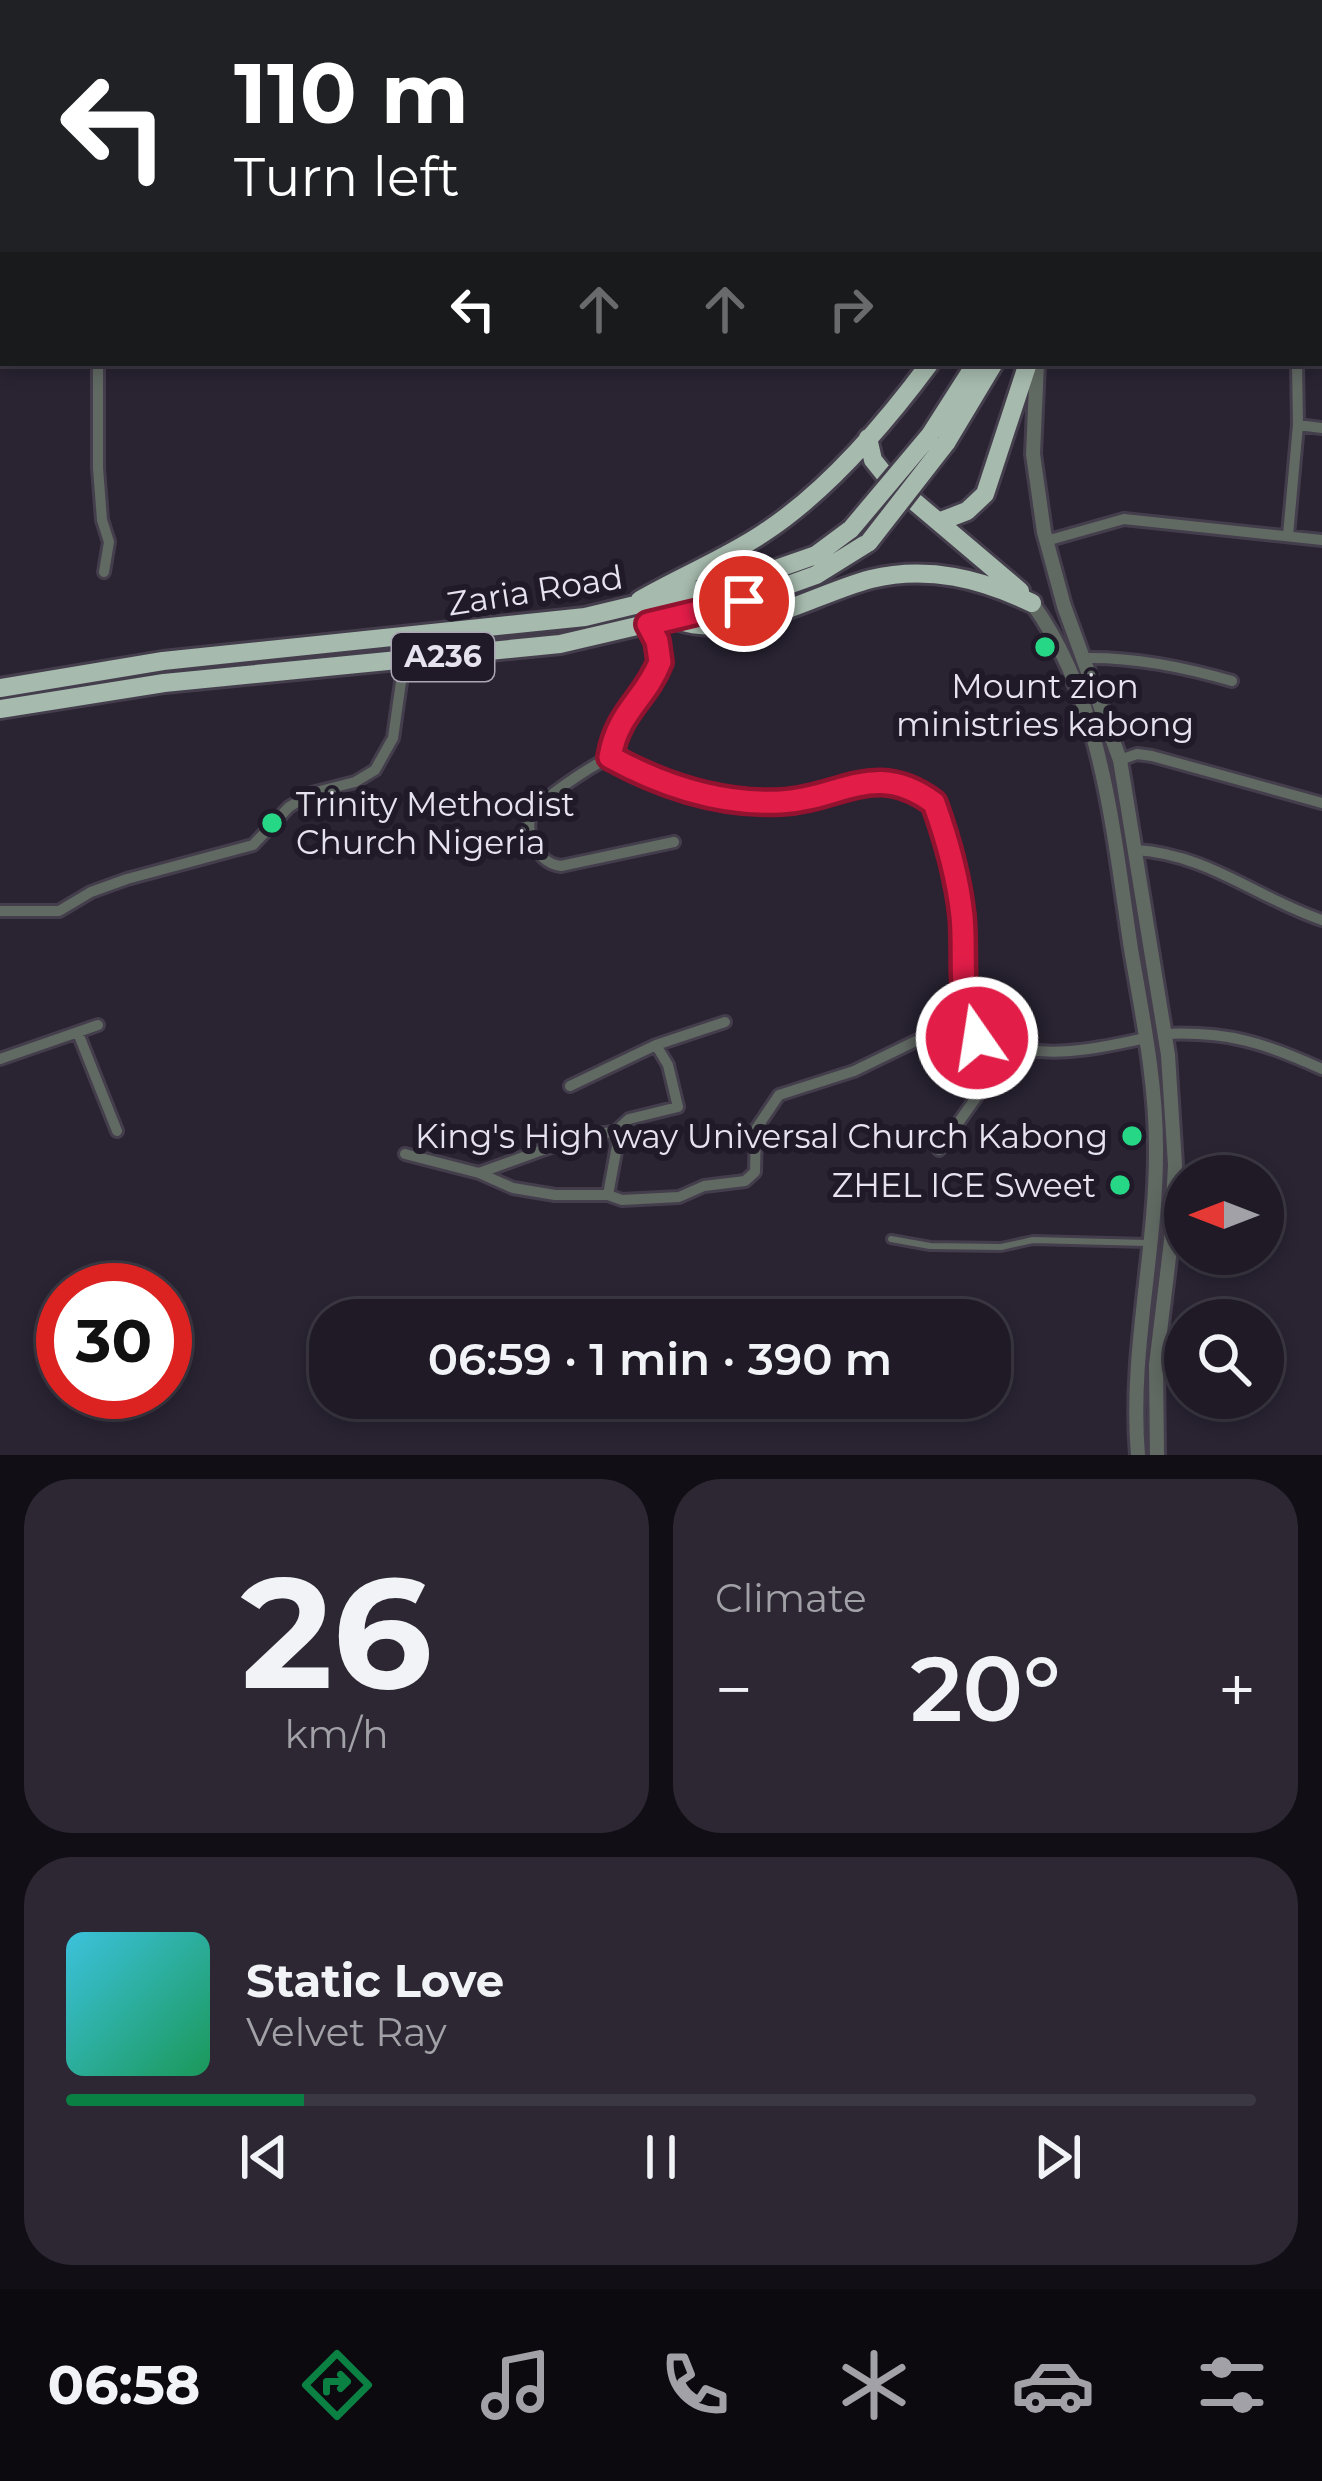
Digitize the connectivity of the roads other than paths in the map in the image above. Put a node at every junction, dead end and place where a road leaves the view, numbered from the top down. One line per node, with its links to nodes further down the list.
1 (98, 366): 16 (street)
2 (928, 366): 10 (highway)
3 (974, 366): 11 (highway, A236)
4 (992, 366): 11 (highway, A236)
5 (1027, 366): 12 (highway)
6 (1037, 366): 15 (street)
7 (1298, 366): 8 (street)
8 (1298, 425): 9 (street); 13 (street)
9 (1322, 428)
10 (868, 438): 12 (highway); 18 (highway)
11 (938, 439): 18 (highway, Zaria Road / A236, bridge); 19 (highway, A236, bridge)
12 (940, 521): 17 (highway)
13 (1288, 536): 14 (street); 15 (street)
14 (1322, 540)
15 (1046, 542): 21 (street)
16 (104, 572)
17 (1032, 603): 19 (highway); 38 (street)
18 (626, 608): 24 (highway, Zaria Road / A236)
19 (672, 619): 20 (highway, A236)
20 (648, 624): 22 (highway, A236); 26 (street)
21 (1085, 658): 23 (street); 27 (street)
22 (404, 661): 25 (highway, A236); 31 (street)
23 (1232, 681)
24 (0, 688)
25 (0, 710)
26 (610, 757): 29 (street); 35 (street)
27 (1120, 760): 28 (street); 30 (street)
28 (1322, 803)
29 (674, 842)
30 (1136, 850): 32 (street); 37 (street)
31 (0, 911)
32 (1322, 920)
33 (725, 1022): 39 (street)
34 (98, 1025): 36 (street)
35 (972, 1028): 40 (street); 49 (street)
36 (78, 1033): 41 (street); 44 (street)
37 (1164, 1034): 42 (street); 53 (street)
38 (1146, 1038): 40 (street); 51 (street)
39 (656, 1045): 43 (street); 45 (street)
40 (1005, 1048): 46 (street)
41 (0, 1059)
42 (1322, 1070)
43 (570, 1086)
44 (116, 1131)
45 (615, 1132): 48 (street); 49 (street)
46 (939, 1150)
47 (405, 1154): 48 (street)
48 (478, 1173): 49 (street)
49 (608, 1196)
50 (891, 1239): 51 (lane)
51 (1151, 1243): 52 (street)
52 (1138, 1455)
53 (1157, 1455)

